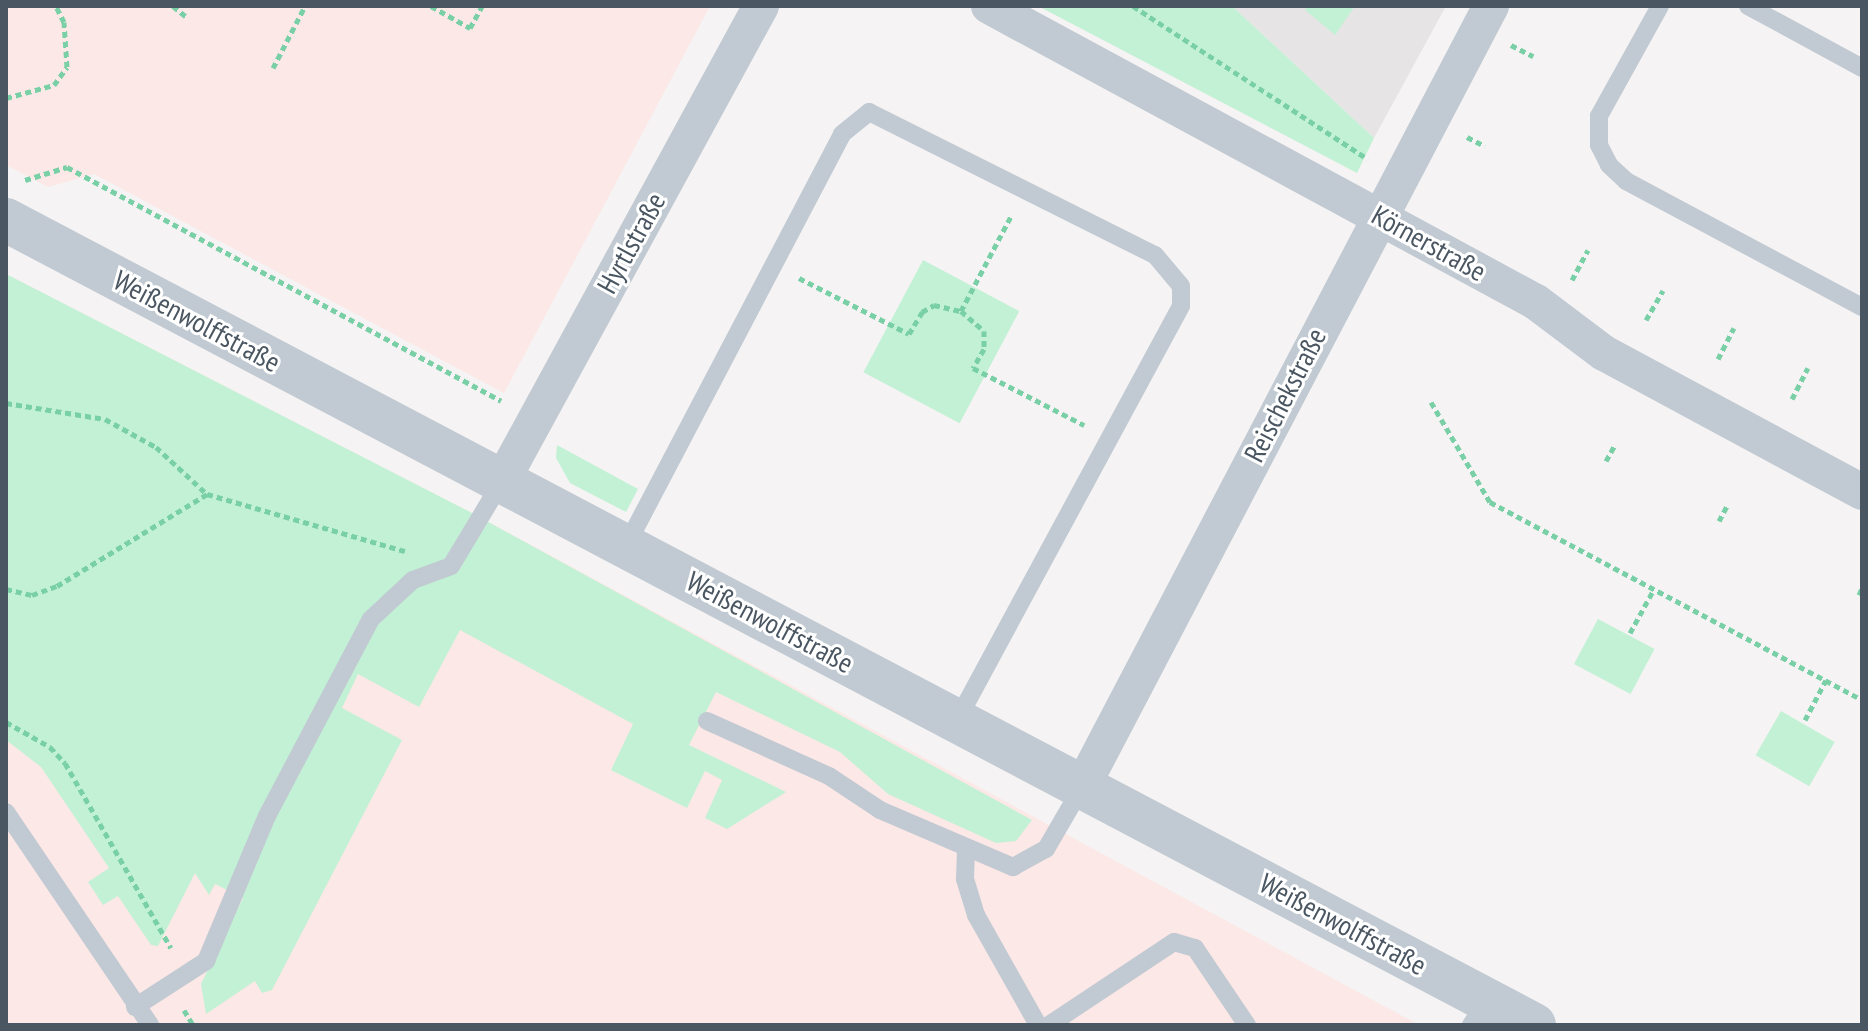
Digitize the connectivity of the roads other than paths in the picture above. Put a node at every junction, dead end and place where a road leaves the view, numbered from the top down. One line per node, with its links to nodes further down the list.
1 (761, 6): 10 (street, Hyrtlstraße)
2 (989, 6): 7 (street, Körnerstraße)
3 (1491, 6): 7 (street, Reischekstraße)
4 (1660, 6): 9 (lane)
5 (1748, 6): 6 (lane)
6 (1862, 68)
7 (1379, 215): 11 (street, Körnerstraße); 15 (street, Reischekstraße)
8 (6, 220): 10 (street, Weißenwolffstraße)
9 (1862, 307)
10 (502, 481): 12 (street, Weißenwolffstraße); 18 (lane)
11 (1862, 492)
12 (626, 546): 14 (street, Weißenwolffstraße); 14 (lane)
13 (707, 721): 17 (lane)
14 (957, 721): 15 (street, Weißenwolffstraße)
15 (1082, 787): 17 (lane); 19 (street, Weißenwolffstraße)
16 (6, 812): 18 (lane)
17 (966, 850): 21 (lane)
18 (135, 1007): 20 (lane)
19 (1479, 1012): 24 (street, Weißenwolffstraße)
20 (150, 1025)
21 (1038, 1025)
22 (1049, 1025): 23 (lane)
23 (1247, 1025)
24 (1534, 1025)

